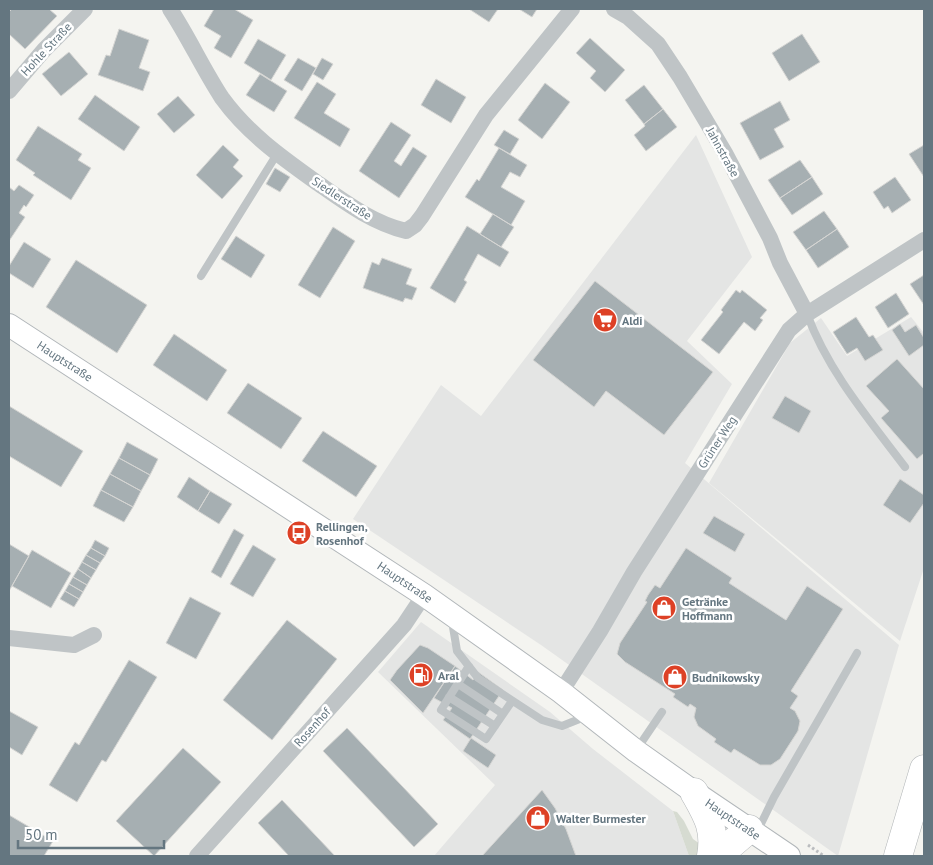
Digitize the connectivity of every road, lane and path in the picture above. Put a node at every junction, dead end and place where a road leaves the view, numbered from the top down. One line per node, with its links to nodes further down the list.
1 (85, 9): 5 (street, Hohle Straße)
2 (170, 9): 6 (street, Siedlerstraße)
3 (572, 9): 6 (street, Siedlerstraße)
4 (614, 9): 9 (street, Jahnstraße)
5 (9, 91)
6 (277, 154): 8 (lane)
7 (924, 240): 9 (street, Grüner Weg)
8 (201, 276)
9 (807, 314): 11 (lane); 19 (street, Grüner Weg)
10 (9, 325): 12 (main road, Hauptstraße)
11 (905, 466)
12 (424, 595): 13 (main road, Hauptstraße); 30 (street, Rosenhof)
13 (451, 614): 17 (lane); 19 (main road, Hauptstraße)
14 (94, 635): 15 (street)
15 (9, 638)
16 (857, 653): 29 (lane)
17 (469, 666): 18 (lane); 21 (lane)
18 (458, 684): 20 (lane); 23 (lane)
19 (561, 692): 24 (main road, Hauptstraße)
20 (449, 697): 25 (lane); 25 (lane)
21 (512, 701): 23 (lane); 24 (lane)
22 (662, 712): 26 (lane)
23 (503, 714): 25 (lane)
24 (590, 715): 26 (main road, Hauptstraße)
25 (495, 726)
26 (636, 751): 28 (main road, Hauptstraße)
27 (924, 769): 35 (highway)
28 (694, 792): 29 (main road, Hauptstraße); 31 (highway)
29 (752, 831): 32 (highway); 33 (highway); 34 (main road, Hauptstraße)
30 (197, 856)
31 (711, 856)
32 (720, 856)
33 (742, 856)
34 (789, 856)
35 (898, 856)

